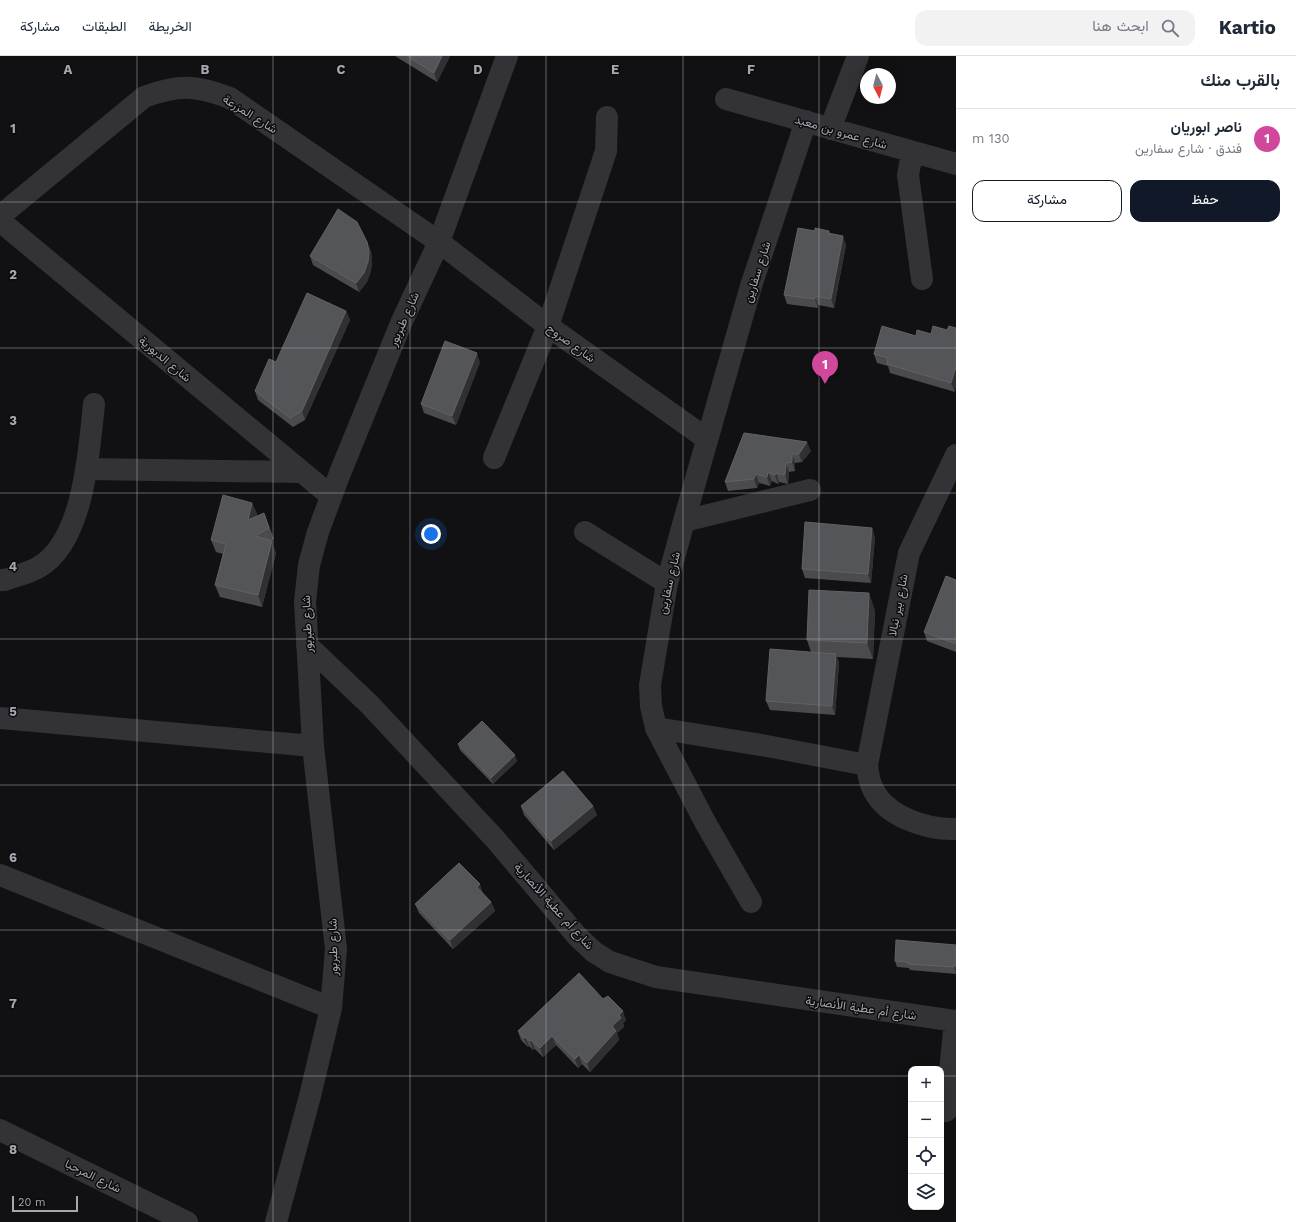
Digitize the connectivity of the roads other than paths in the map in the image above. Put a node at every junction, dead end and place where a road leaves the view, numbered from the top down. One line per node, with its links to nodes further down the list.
1 (507, 56): 11 (street, شارع طبربور)
2 (858, 56): 6 (street)
3 (726, 99): 5 (street, شارع عمرو بن معبد)
4 (607, 117): 13 (street)
5 (806, 121): 6 (street, شارع عمرو بن معبد); 15 (street, شارع سفارين)
6 (830, 129): 7 (street, شارع عمرو بن معبد)
7 (912, 153): 8 (street, شارع عمرو بن معبد); 12 (street)
8 (956, 164)
9 (0, 216): 11 (street, شارع المزرعة)
10 (0, 221): 19 (street, شارع الدبورية)
11 (439, 242): 13 (street, شارع صروح); 21 (street, شارع طبربور)
12 (922, 279)
13 (548, 326): 15 (street, شارع صروح); 17 (street)
14 (94, 404): 18 (street)
15 (707, 440): 22 (street, شارع سفارين)
16 (956, 455): 30 (street, شارع بير نبالا)
17 (494, 458)
18 (87, 469): 19 (street); 24 (street)
19 (300, 472): 21 (street, شارع الدبورية)
20 (810, 490): 22 (street)
21 (331, 496): 26 (street, شارع طبربور)
22 (684, 522): 25 (street, شارع سفارين)
23 (585, 532): 25 (street)
24 (0, 580)
25 (667, 583): 28 (street, شارع سفارين)
26 (307, 645): 29 (street, شارع طبربور); 35 (street, شارع أم عطية الأنصارية)
27 (0, 718): 29 (street)
28 (656, 728): 30 (street); 33 (street, شارع سفارين)
29 (314, 746): 34 (street, شارع طبربور)
30 (867, 765): 31 (street)
31 (956, 829)
32 (0, 874): 34 (street)
33 (751, 902)
34 (331, 1008): 39 (street, شارع طبربور)
35 (955, 1021): 36 (street)
36 (946, 1111)
37 (0, 1130): 38 (street, شارع المرحبا)
38 (187, 1222)
39 (276, 1222)

